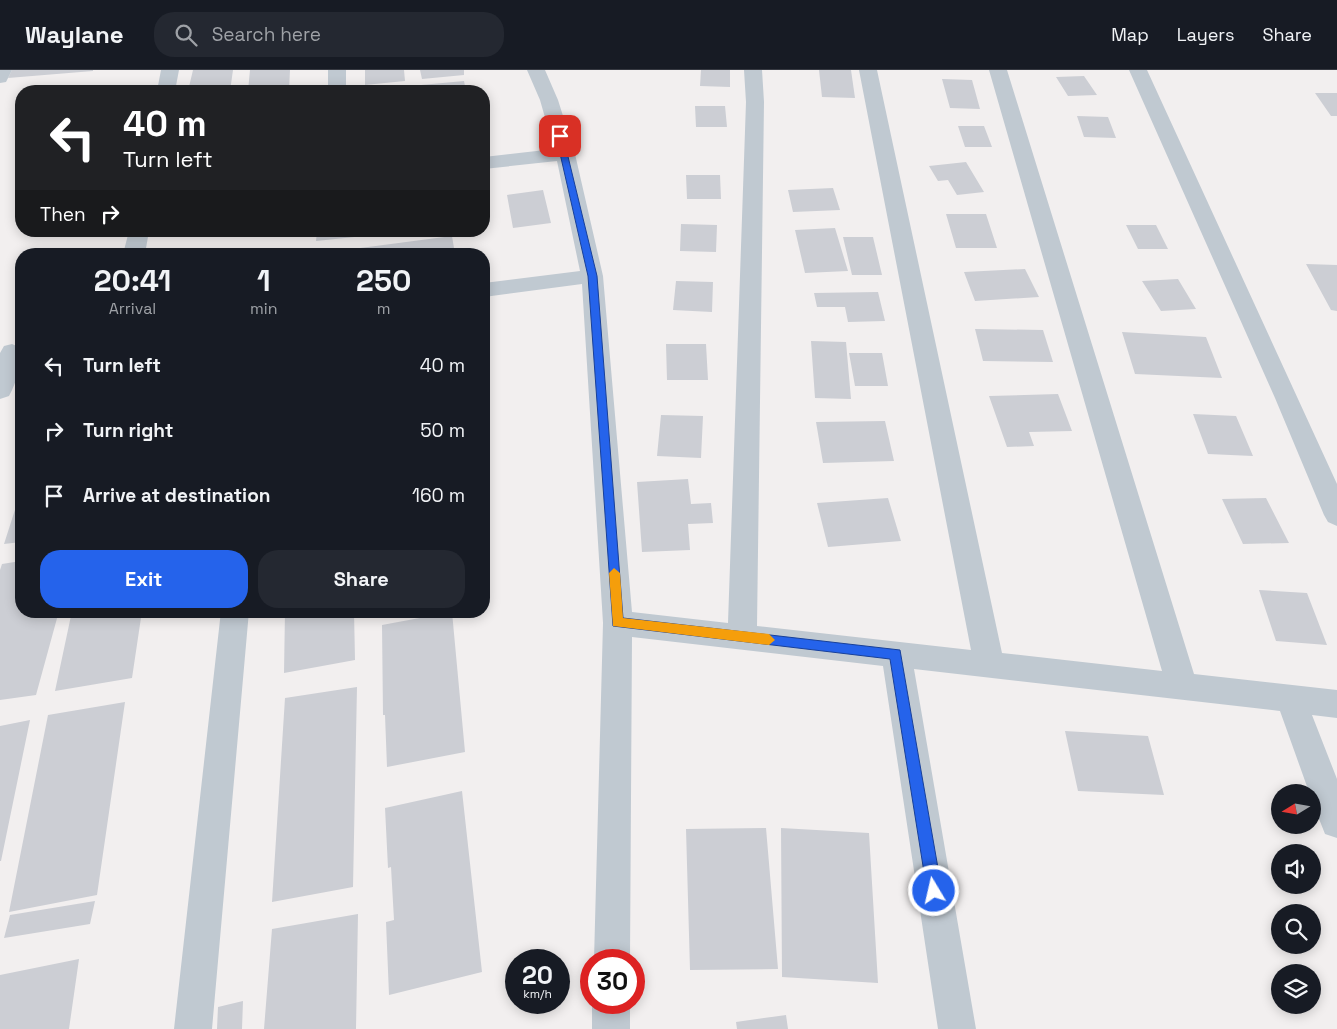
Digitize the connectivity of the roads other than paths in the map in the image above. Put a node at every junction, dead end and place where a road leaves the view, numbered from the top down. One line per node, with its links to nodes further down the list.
1 (4, 70): 9 (street)
2 (170, 70): 10 (street)
3 (337, 70): 11 (street)
4 (536, 70): 12 (street)
5 (753, 70): 21 (street)
6 (868, 70): 23 (street)
7 (998, 70): 24 (street)
8 (1138, 70): 18 (street)
9 (0, 78)
10 (167, 85)
11 (337, 85)
12 (565, 154): 13 (street); 14 (street)
13 (490, 162)
14 (592, 276): 15 (street); 20 (street)
15 (490, 289)
16 (11, 352): 17 (street)
17 (0, 390)
18 (1337, 515)
19 (233, 618): 30 (street)
20 (618, 623): 21 (street); 28 (street)
21 (742, 637): 22 (street)
22 (896, 654): 23 (street); 32 (street)
23 (989, 664): 24 (street)
24 (1182, 686): 25 (street)
25 (1290, 698): 26 (street); 27 (street)
26 (1337, 704)
27 (1337, 822)
28 (612, 949)
29 (612, 1014): 31 (street)
30 (193, 1029)
31 (611, 1029)
32 (957, 1029)

